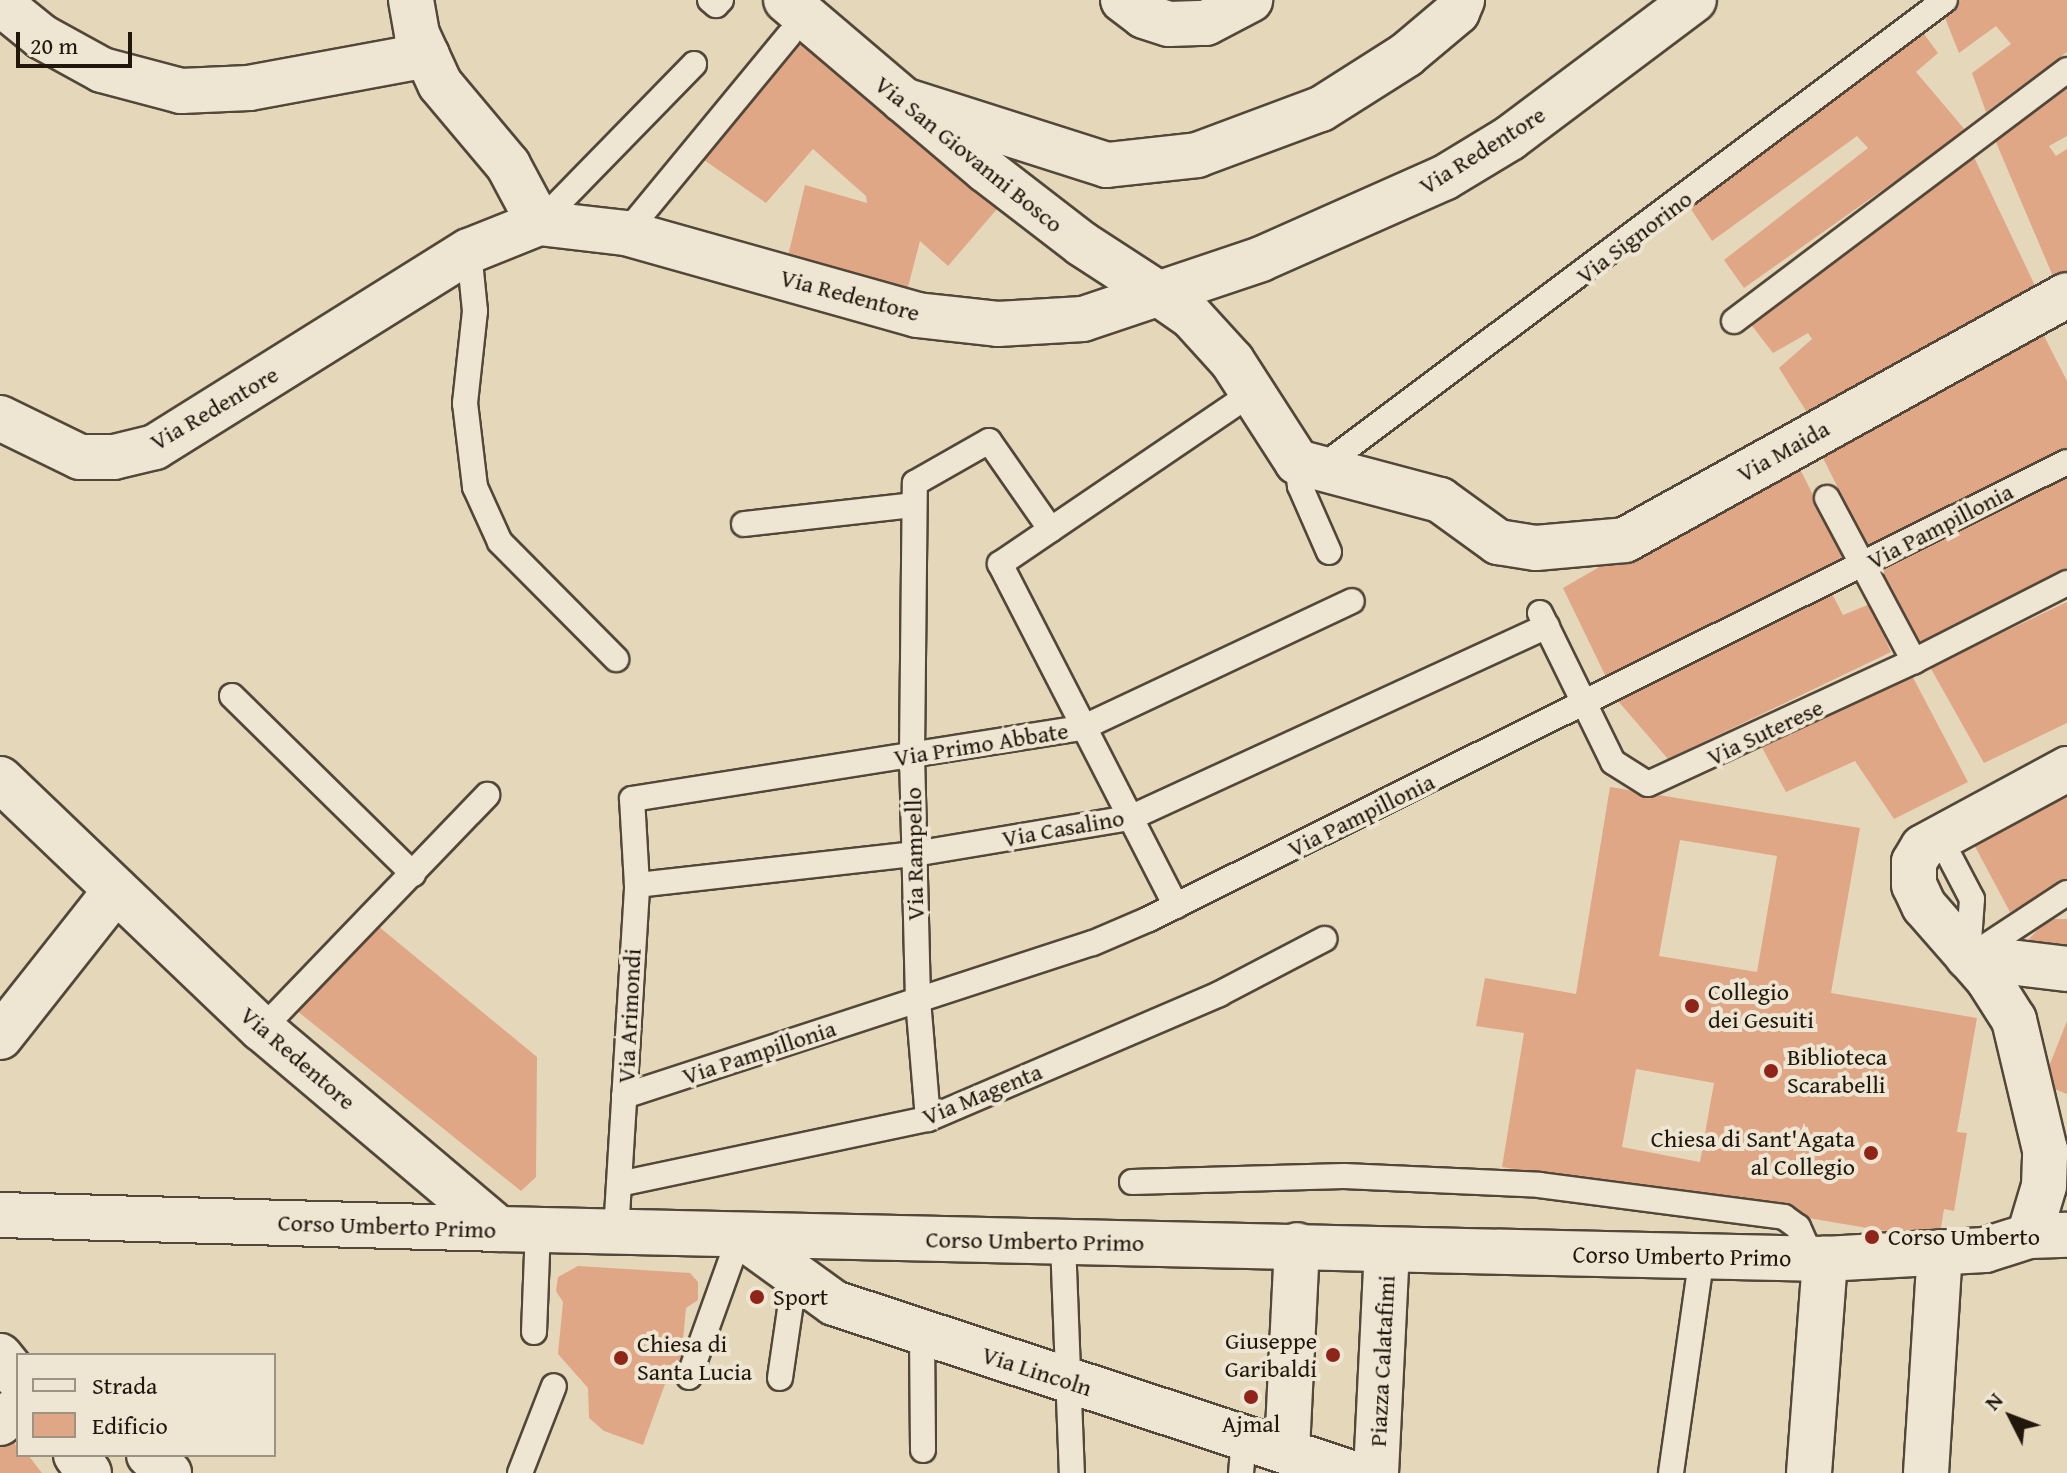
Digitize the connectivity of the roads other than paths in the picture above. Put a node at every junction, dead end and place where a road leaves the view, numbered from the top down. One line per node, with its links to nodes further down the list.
1 (411, 0): 11 (street)
2 (710, 0): 3 (lane)
3 (721, 0)
4 (1123, 0): 5 (street)
5 (1250, 0)
6 (1694, 0): 21 (street, Via Redentore)
7 (1945, 0): 26 (lane, Via Signorino)
8 (0, 3): 11 (street)
9 (1463, 4): 15 (street)
10 (788, 17): 15 (street, Via San Giovanni Bosco); 18 (lane)
11 (427, 55): 17 (street)
12 (694, 64): 17 (lane)
13 (2067, 70): 22 (lane)
14 (1541, 92): 16 (lane, Via Redentore)
15 (897, 98): 21 (street, Via San Giovanni Bosco)
16 (1331, 210)
17 (539, 223): 18 (street, Via Redentore); 19 (street, Via Redentore)
18 (626, 233): 21 (street, Via Redentore)
19 (469, 251): 24 (street, Via Redentore); 36 (lane)
20 (2067, 295): 26 (street, Via Maida)
21 (1162, 296): 23 (street)
22 (1734, 321)
23 (1252, 393): 26 (street); 30 (lane)
24 (0, 418)
25 (2067, 462): 32 (lane, Via Pampillonia)
26 (1308, 466): 31 (lane)
27 (1827, 498): 32 (lane)
28 (914, 505): 29 (lane); 30 (lane, Via Rampello); 41 (lane, Via Rampello)
29 (744, 524)
30 (1051, 530): 40 (lane)
31 (1329, 552)
32 (1862, 565): 37 (lane); 39 (lane, Via Pampillonia)
33 (2067, 583): 37 (lane, Via Suterese)
34 (1352, 601): 40 (lane, Via Primo Abbate)
35 (1544, 620): 39 (lane, Via Suterese); 46 (lane, Via Casalino)
36 (616, 659)
37 (1914, 661): 39 (lane, Via Suterese)
38 (232, 696): 49 (lane)
39 (1585, 705): 53 (lane, Via Pampillonia)
40 (1082, 728): 41 (lane, Via Primo Abbate); 46 (lane)
41 (912, 755): 45 (lane, Via Primo Abbate); 47 (lane, Via Rampello)
42 (2067, 769): 55 (street)
43 (0, 779): 51 (street, Via Redentore)
44 (487, 795): 49 (lane)
45 (632, 799): 50 (lane, Via Arimondi)
46 (1130, 818): 47 (lane, Via Casalino); 53 (lane)
47 (914, 854): 50 (lane, Via Casalino); 57 (lane, Via Rampello)
48 (1951, 859): 55 (lane)
49 (413, 874): 58 (lane)
50 (637, 885): 60 (lane, Via Arimondi)
51 (116, 890): 58 (street, Via Redentore); 59 (street)
52 (2063, 897): 55 (lane)
53 (1176, 906): 57 (lane, Via Pampillonia)
54 (1324, 939): 61 (lane, Via Magenta)
55 (1968, 957): 56 (street); 68 (street)
56 (2067, 969)
57 (918, 1000): 60 (lane, Via Pampillonia); 61 (lane, Via Rampello)
58 (262, 1029): 65 (street, Via Redentore)
59 (0, 1037)
60 (624, 1096): 63 (lane, Via Arimondi)
61 (928, 1119): 63 (lane, Via Magenta)
62 (1132, 1182): 74 (lane)
63 (619, 1184): 66 (lane, Via Arimondi)
64 (0, 1215): 65 (street, Corso Umberto Primo)
65 (518, 1230): 66 (street, Corso Umberto Primo); 76 (lane)
66 (616, 1232): 67 (street, Corso Umberto Primo)
67 (740, 1235): 69 (street, Corso Umberto Primo); 75 (street, Via Lincoln); 80 (lane)
68 (2048, 1236): 72 (street, Corso Umberto Primo)
69 (1063, 1242): 70 (street, Corso Umberto Primo); 82 (lane)
70 (1297, 1245): 71 (street, Corso Umberto Primo); 85 (street)
71 (1387, 1250): 73 (street, Corso Umberto Primo); 92 (street, Piazza Calatafimi)
72 (1940, 1253): 74 (street, Corso Umberto Primo); 95 (street)
73 (1702, 1256): 74 (street, Corso Umberto Primo); 93 (lane)
74 (1818, 1259): 94 (street)
75 (795, 1275): 77 (street, Via Lincoln); 81 (lane)
76 (534, 1332)
77 (922, 1333): 82 (street, Via Lincoln); 84 (lane)
78 (0, 1356): 79 (street)
79 (16, 1376)
80 (689, 1377)
81 (780, 1378)
82 (1068, 1381): 86 (street, Via Lincoln); 90 (lane)
83 (554, 1386): 89 (lane)
84 (923, 1450)
85 (1287, 1450): 86 (street, Via Lincoln); 91 (street, Via Lincoln)
86 (1242, 1455)
87 (151, 1457): 88 (street)
88 (169, 1473)
89 (520, 1473)
90 (1072, 1473)
91 (1351, 1473)
92 (1376, 1473)
93 (1671, 1473)
94 (1809, 1473)
95 (1926, 1473)

